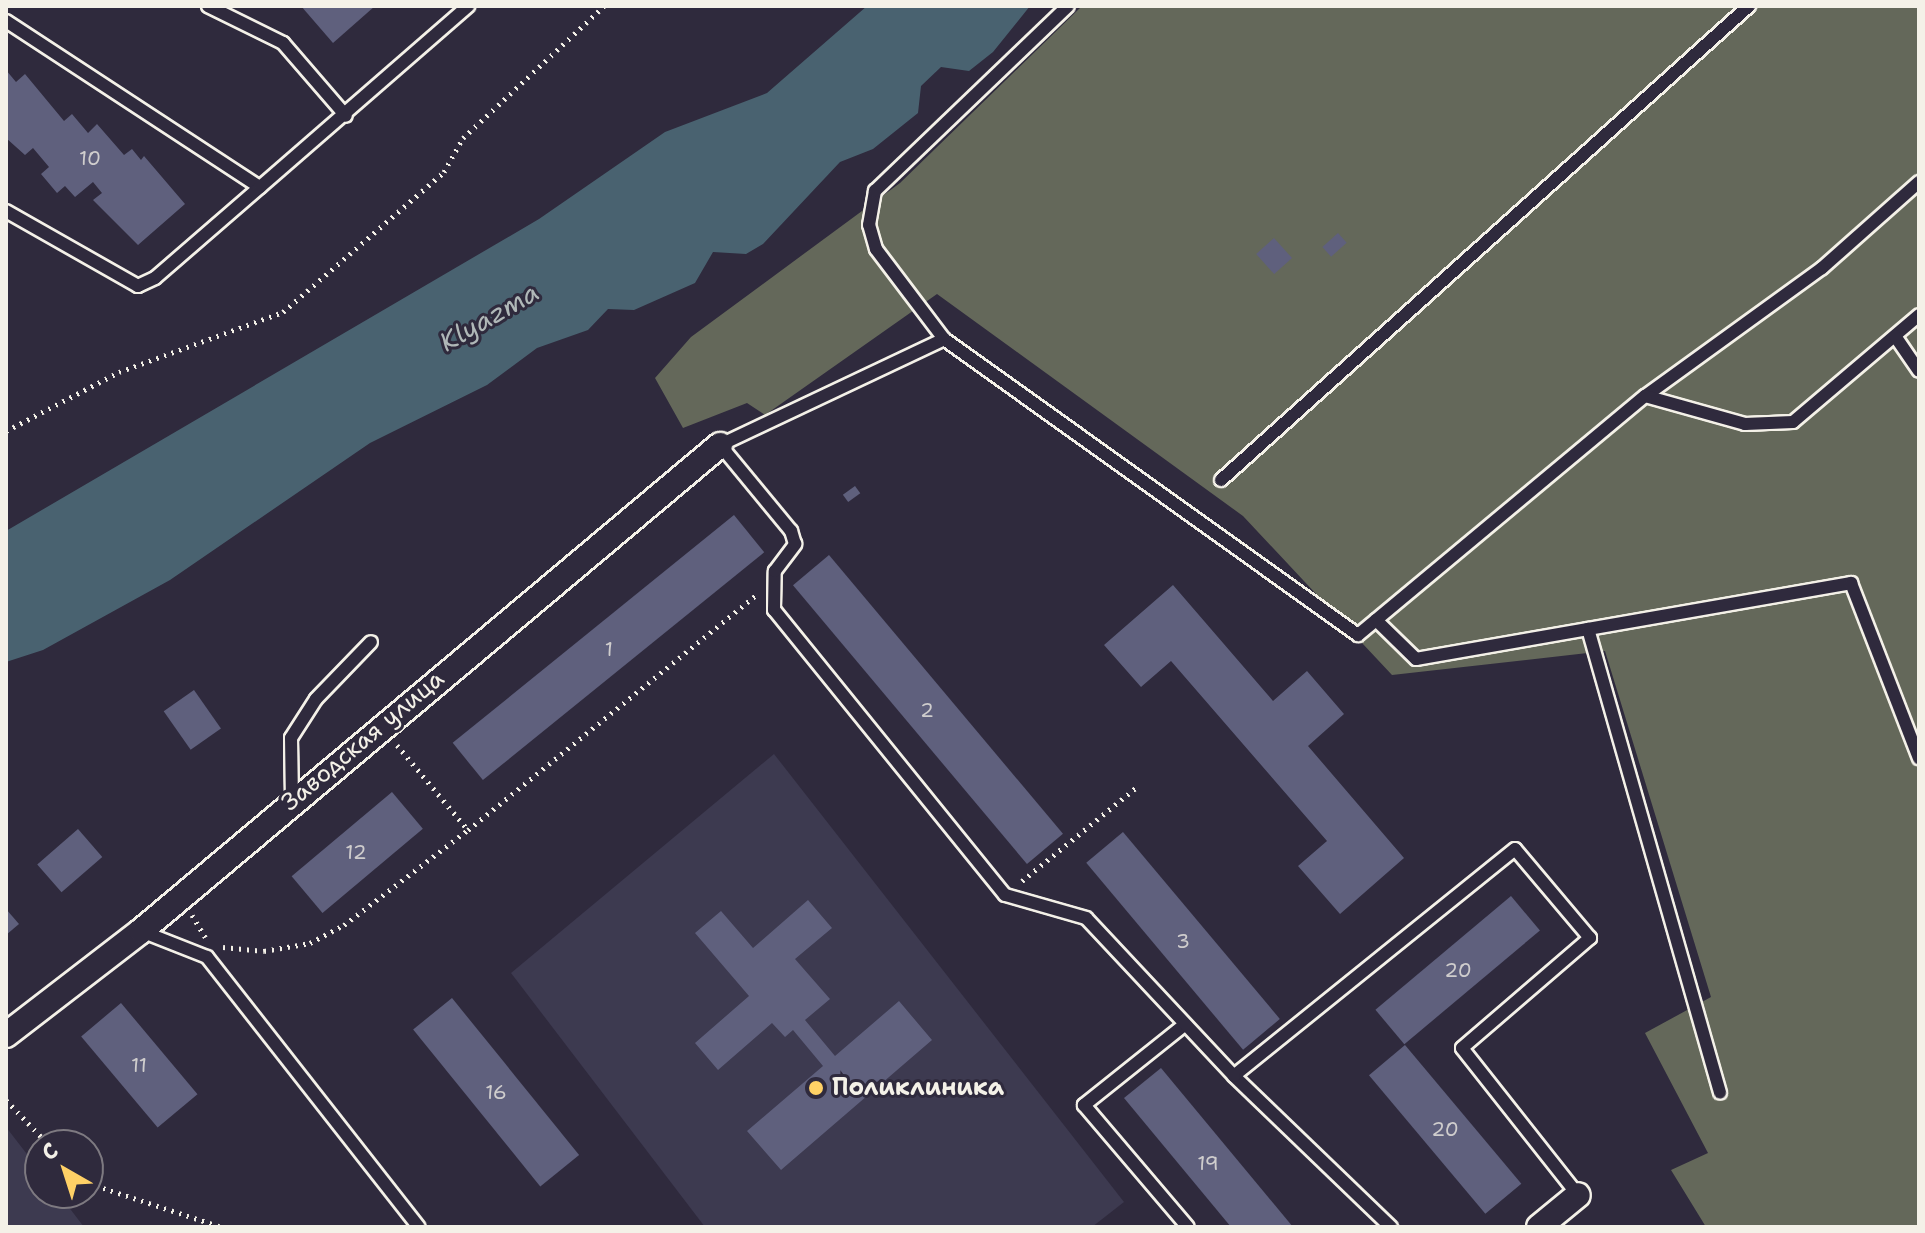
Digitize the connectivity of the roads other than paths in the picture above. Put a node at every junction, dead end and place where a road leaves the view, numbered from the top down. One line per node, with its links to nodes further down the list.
1 (208, 6): 7 (lane)
2 (468, 6): 5 (lane)
3 (1068, 6): 13 (lane)
4 (1749, 6): 17 (lane)
5 (452, 11): 7 (lane)
6 (6, 21): 9 (lane)
7 (346, 116): 9 (lane)
8 (1919, 182): 15 (lane)
9 (260, 187): 10 (lane)
10 (6, 211)
11 (1919, 315): 12 (lane)
12 (1895, 336): 14 (lane); 15 (lane)
13 (944, 339): 16 (lane); 18 (lane)
14 (1919, 371)
15 (1645, 396): 18 (lane)
16 (720, 445): 22 (street, Заводская улица); 24 (lane)
17 (1221, 480)
18 (1376, 620): 19 (lane)
19 (1588, 629): 21 (lane); 27 (lane)
20 (371, 642): 22 (lane)
21 (1919, 758)
22 (292, 801): 23 (street, Заводская улица)
23 (141, 931): 25 (street, Заводская улица); 29 (lane)
24 (1183, 1026): 26 (lane); 30 (lane)
25 (6, 1035)
26 (1234, 1076): 28 (lane); 31 (lane)
27 (1720, 1093)
28 (1578, 1195): 32 (street)
29 (419, 1227)
30 (1188, 1227)
31 (1391, 1227)
32 (1539, 1227)

